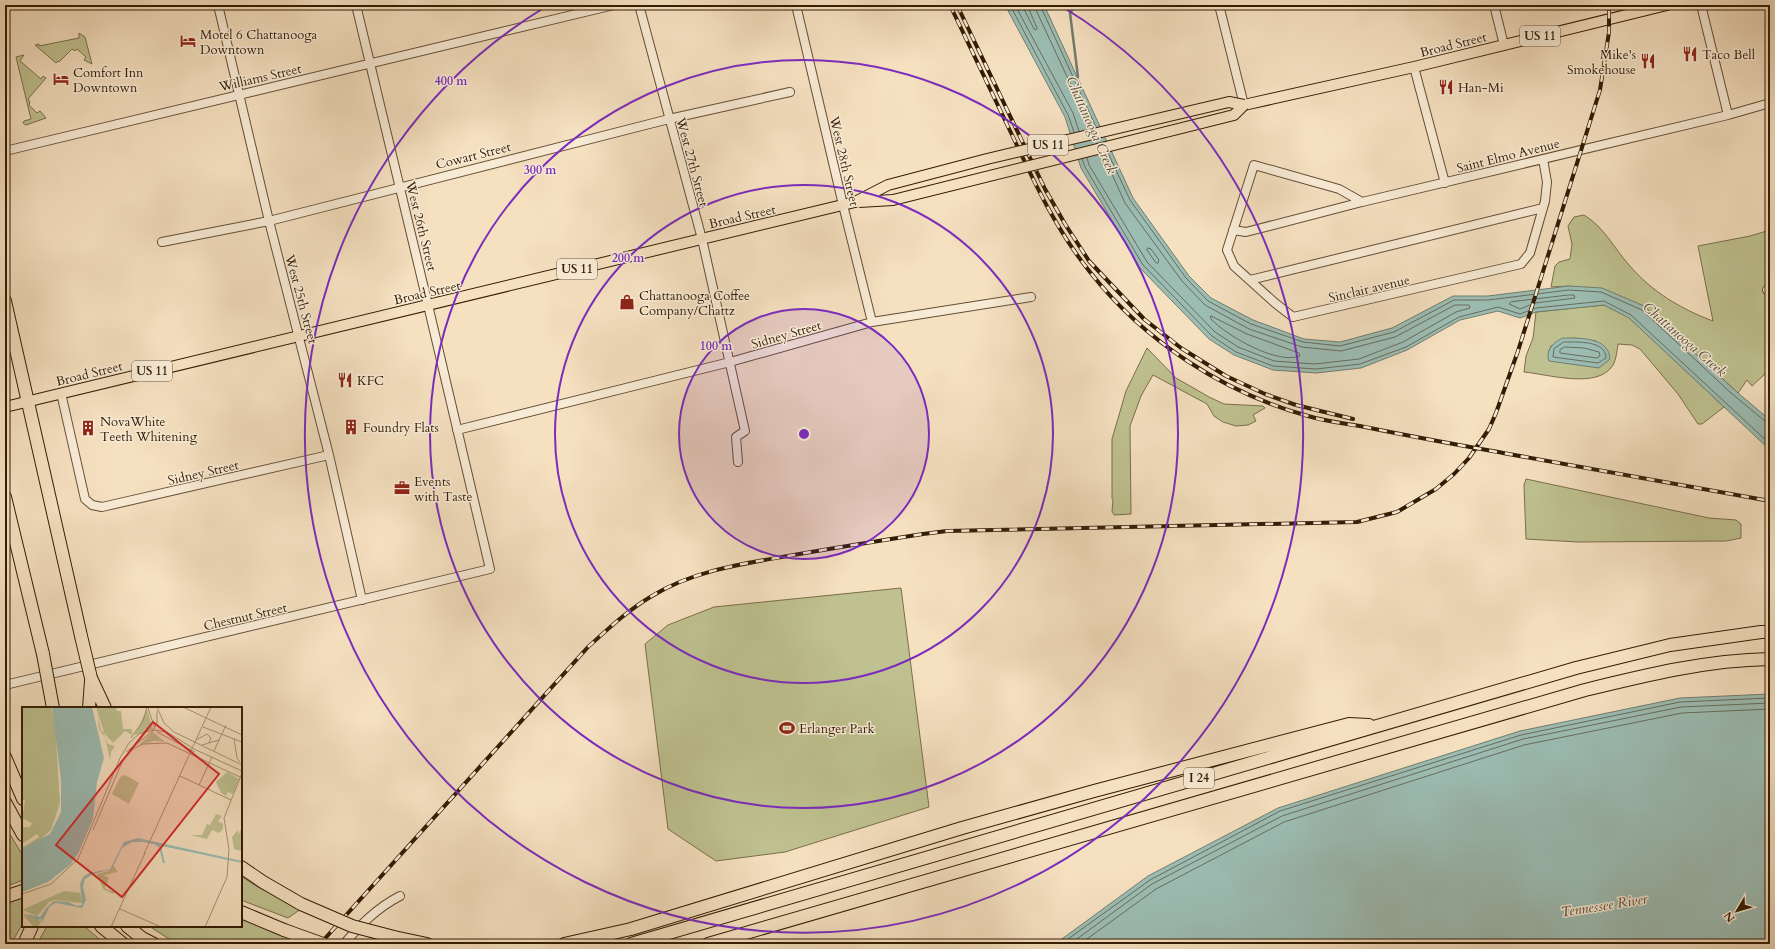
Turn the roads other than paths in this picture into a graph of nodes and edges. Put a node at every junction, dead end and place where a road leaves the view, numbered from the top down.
1 (218, 5) edge
2 (356, 5) edge
3 (614, 5) edge
4 (639, 5) edge
5 (796, 5) edge
6 (1219, 5) edge
7 (1494, 5) edge
8 (1667, 5) edge
9 (1701, 5) edge
10 (1504, 45) junction
11 (370, 64) junction
12 (1414, 67) junction
13 (790, 92) dead end
14 (238, 95) junction
15 (1770, 103) edge
16 (1244, 105) junction
17 (1728, 115) junction
18 (669, 119) junction
19 (5, 151) edge
20 (1543, 159) junction
21 (1445, 182) junction
22 (400, 186) junction
23 (855, 202) junction
24 (1362, 202) junction
25 (842, 205) junction
26 (1543, 208) junction
27 (269, 221) junction
28 (1233, 230) junction
29 (702, 239) junction
30 (162, 242) dead end
31 (1250, 280) junction
32 (1031, 297) dead end
33 (5, 301) edge
34 (428, 305) junction
35 (872, 322) junction
36 (299, 336) junction
37 (730, 362) junction
38 (61, 393) junction
39 (27, 401) junction
40 (5, 407) edge
41 (457, 430) junction
42 (329, 456) junction
43 (738, 462) dead end
44 (5, 497) edge
45 (490, 569) joint
46 (362, 600) junction
47 (1770, 632) edge
48 (1770, 659) edge
49 (91, 678) junction
50 (5, 685) edge
51 (53, 707) edge
52 (89, 707) edge
53 (105, 707) edge
54 (1378, 726) junction
55 (5, 757) edge
56 (22, 797) edge
57 (5, 802) edge
58 (22, 833) edge
59 (242, 868) edge
60 (22, 891) edge
61 (400, 896) dead end
62 (5, 897) edge
63 (242, 912) edge
64 (32, 927) edge
65 (101, 927) edge
66 (128, 927) edge
67 (24, 944) edge
68 (123, 944) edge
69 (154, 944) edge
70 (323, 944) edge
71 (344, 944) edge
72 (427, 944) edge
73 (564, 944) edge
74 (632, 944) edge
75 (708, 944) edge

1 - 14 street, West 25th Street
2 - 11 street, West 26th Street
3 - 11 street, Williams Street
4 - 18 street, West 27th Street
5 - 25 street, West 28th Street
6 - 16 street
7 - 10 street
8 - 10 main road, Broad Street / US 11
9 - 17 street
10 - 12 main road, Broad Street / US 11
11 - 14 street, Williams Street
11 - 22 street, West 26th Street
12 - 16 main road, Broad Street / US 11
12 - 21 street
13 - 18 street, Cowart Street
14 - 19 street, Williams Street
14 - 27 street, West 25th Street
15 - 17 street, Saint Elmo Avenue
16 - 23 main road, Broad Street / US 11, bridge
16 - 23 main road, Broad Street / US 11, bridge
17 - 20 street, Saint Elmo Avenue
18 - 22 street, Cowart Street
18 - 29 street, West 27th Street
20 - 21 street, Saint Elmo Avenue
20 - 26 street, Sinclair avenue
21 - 24 street, Saint Elmo Avenue
22 - 27 street, Cowart Street
22 - 34 street, West 26th Street
23 - 25 main road, Broad Street / US 11
24 - 28 street, Saint Elmo Avenue
24 - 28 street, Sinclair avenue
25 - 29 main road, Broad Street / US 11
25 - 35 street, West 28th Street
26 - 31 street
26 - 31 street, Sinclair avenue
27 - 30 street, Cowart Street
27 - 36 street, West 25th Street
28 - 31 street, Sinclair avenue
29 - 34 main road, Broad Street / US 11
29 - 37 street, West 27th Street
32 - 35 street, Sidney Street
33 - 39 highway
34 - 36 main road, Broad Street / US 11
34 - 41 street, West 26th Street
35 - 37 street, Sidney Street
36 - 38 main road, Broad Street / US 11
36 - 42 street, West 25th Street
37 - 41 street, Sidney Street
37 - 43 street, West 27th Street
38 - 39 main road, Broad Street / US 11
38 - 42 street, Sidney Street
39 - 40 main road, Broad Street / US 11
39 - 49 highway, bridge
41 - 45 street, West 26th Street
42 - 46 street, West 25th Street
44 - 51 highway, bridge
45 - 46 street, Chestnut Street
46 - 50 street, Chestnut Street
47 - 54 highway, I 24
48 - 75 highway, I 24
49 - 52 highway
49 - 53 highway
54 - 73 highway
54 - 74 highway, I 24
55 - 56 highway
57 - 58 highway
59 - 72 highway, bridge
60 - 62 highway
61 - 71 street
63 - 70 highway, bridge
64 - 67 highway
65 - 68 highway
66 - 69 highway

